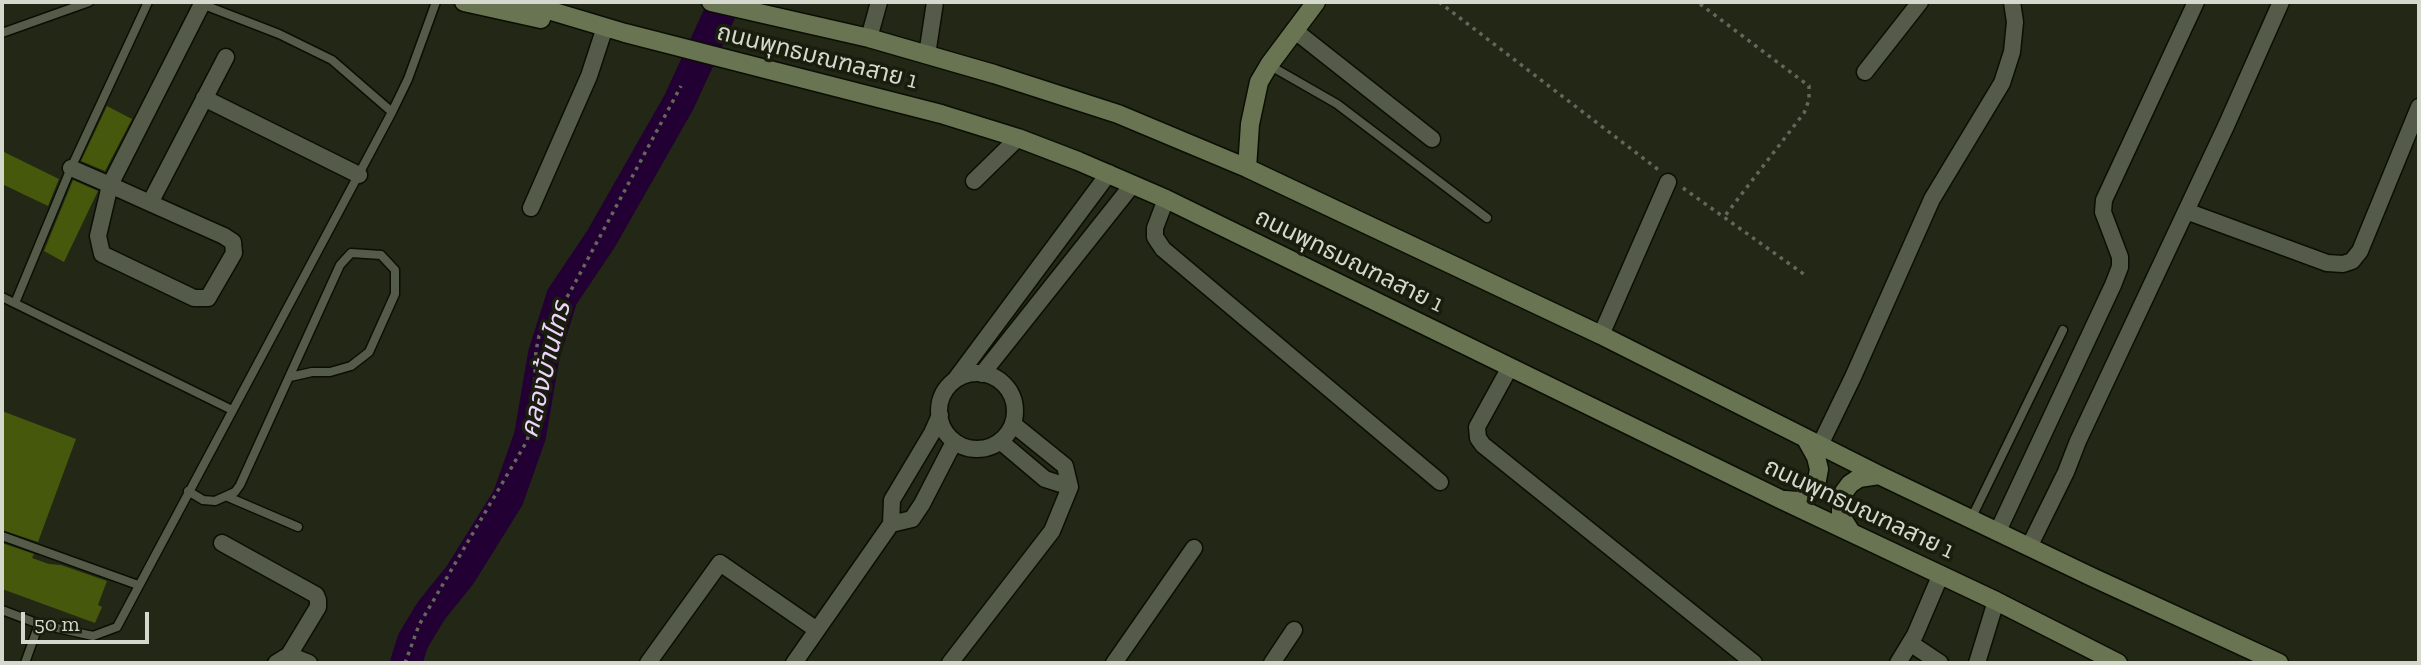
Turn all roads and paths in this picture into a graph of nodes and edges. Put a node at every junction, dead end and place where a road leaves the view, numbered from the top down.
1 (89, 2) edge
2 (148, 2) edge
3 (436, 2) edge
4 (464, 2) edge
5 (522, 2) edge
6 (711, 2) edge
7 (878, 2) edge
8 (935, 2) edge
9 (1315, 2) edge
10 (1439, 2) edge
11 (1920, 2) edge
12 (2012, 2) edge
13 (2196, 2) edge
14 (2281, 2) edge
15 (198, 3) edge
16 (1700, 4) dead end
17 (586, 22) junction
18 (606, 27) junction
19 (1294, 30) junction
20 (2, 33) edge
21 (869, 38) junction
22 (927, 55) junction
23 (226, 57) dead end
24 (1269, 65) junction
25 (1865, 72) dead end
26 (681, 86) dead end
27 (204, 98) junction
28 (2419, 107) edge
29 (392, 112) junction
30 (1018, 138) junction
31 (1432, 139) dead end
32 (1247, 167) junction
33 (71, 168) junction
34 (1109, 173) junction
35 (359, 175) junction
36 (1668, 179) junction
37 (974, 181) dead end
38 (1133, 184) junction
39 (110, 185) junction
40 (1167, 199) junction
41 (150, 203) junction
42 (531, 208) dead end
43 (2186, 211) junction
44 (1724, 217) junction
45 (1487, 218) dead end
46 (1805, 275) dead end
47 (2, 297) edge
48 (15, 303) junction
49 (2063, 330) dead end
50 (1601, 335) junction
51 (1510, 367) junction
52 (982, 373) junction
53 (290, 377) junction
54 (956, 380) junction
55 (232, 411) junction
56 (940, 415) junction
57 (1013, 424) junction
58 (954, 442) junction
59 (1000, 442) junction
60 (1813, 442) junction
61 (1879, 475) junction
62 (1440, 482) dead end
63 (1070, 487) junction
64 (188, 491) junction
65 (228, 497) junction
66 (1782, 500) junction
67 (1971, 519) junction
68 (891, 524) junction
69 (298, 527) dead end
70 (1851, 531) junction
71 (1998, 531) junction
72 (2, 536) edge
73 (222, 543) dead end
74 (2029, 547) junction
75 (1194, 548) dead end
76 (1941, 574) junction
77 (138, 585) junction
78 (1996, 601) junction
79 (2, 610) edge
80 (39, 624) junction
81 (817, 630) junction
82 (1294, 630) dead end
83 (1910, 643) junction
84 (282, 659) edge
85 (24, 663) edge
86 (309, 663) edge
87 (405, 663) edge
88 (648, 663) edge
89 (794, 663) edge
90 (950, 663) edge
91 (1114, 663) edge
92 (1272, 663) edge
93 (1754, 663) edge
94 (1898, 663) edge
95 (1940, 663) edge
96 (1977, 663) edge
97 (2118, 663) edge
98 (2278, 663) edge

1 - 20 lane
2 - 33 lane
3 - 29 lane
4 - 17 main road
5 - 17 main road, ถนนพุทธมณฑลสาย 1
6 - 21 main road, ถนนพุทธมณฑลสาย 1
7 - 21 street
8 - 22 street
9 - 19 main road
10 - 36 path
11 - 25 street
12 - 60 street
13 - 71 street
14 - 43 street
15 - 29 lane
15 - 39 street
16 - 44 path
17 - 18 main road, ถนนพุทธมณฑลสาย 1
18 - 30 main road, ถนนพุทธมณฑลสาย 1
18 - 42 street
19 - 24 main road
19 - 31 street
21 - 22 main road, ถนนพุทธมณฑลสาย 1
22 - 32 main road, ถนนพุทธมณฑลสาย 1
23 - 27 street
24 - 32 main road
24 - 45 lane
26 - 87 path
27 - 35 street
27 - 41 street
28 - 43 street
29 - 35 lane
30 - 34 main road, ถนนพุทธมณฑลสาย 1
30 - 37 street
32 - 50 main road, ถนนพุทธมณฑลสาย 1
33 - 39 street
33 - 48 lane
34 - 38 main road, ถนนพุทธมณฑลสาย 1
34 - 54 street
35 - 55 lane
36 - 44 path
36 - 50 street
38 - 40 main road, ถนนพุทธมณฑลสาย 1
38 - 52 street
39 - 41 street
39 - 41 street
40 - 51 main road, ถนนพุทธมณฑลสาย 1
40 - 62 street
43 - 74 street
44 - 46 path
47 - 48 lane
48 - 55 lane
49 - 67 lane
50 - 60 main road, ถนนพุทธมณฑลสาย 1
51 - 66 main road, ถนนพุทธมณฑลสาย 1
51 - 93 street
52 - 54 street
52 - 57 street
53 - 53 lane
53 - 65 lane
54 - 56 street
55 - 64 lane
56 - 58 street
56 - 68 street
57 - 59 street
57 - 63 street
58 - 59 street
58 - 68 street
59 - 63 street
60 - 61 main road, ถนนพุทธมณฑลสาย 1
60 - 66 main road
61 - 67 main road, ถนนพุทธมณฑลสาย 1
61 - 70 main road
63 - 90 street
64 - 65 lane
64 - 77 lane
65 - 69 lane
66 - 70 main road, ถนนพุทธมณฑลสาย 1
67 - 71 main road, ถนนพุทธมณฑลสาย 1
68 - 81 street
70 - 76 main road, ถนนพุทธมณฑลสาย 1
71 - 74 main road, ถนนพุทธมณฑลสาย 1
72 - 77 lane
73 - 84 street
74 - 98 main road, ถนนพุทธมณฑลสาย 1
75 - 91 street
76 - 78 main road, ถนนพุทธมณฑลสาย 1
76 - 83 street
77 - 80 lane
78 - 96 street
78 - 97 main road, ถนนพุทธมณฑลสาย 1
79 - 80 lane
80 - 85 lane
81 - 88 street
81 - 89 street
82 - 92 street
83 - 94 street
83 - 95 street
84 - 86 street

